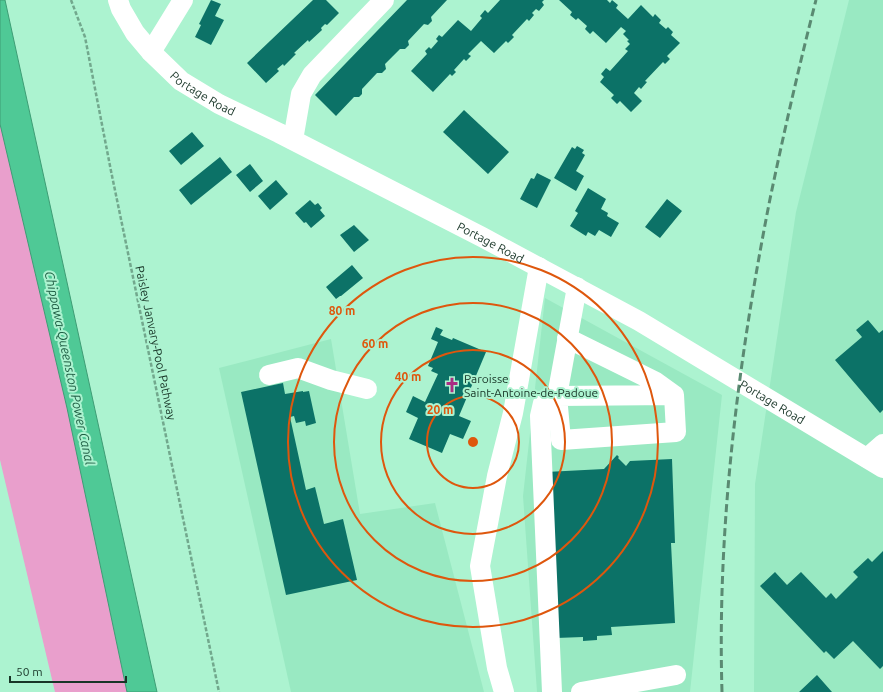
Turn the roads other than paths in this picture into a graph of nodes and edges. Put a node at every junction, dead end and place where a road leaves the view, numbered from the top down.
1 (118, 0) edge
2 (184, 0) edge
3 (384, 0) edge
4 (151, 52) junction
5 (293, 140) junction
6 (539, 267) junction
7 (577, 287) junction
8 (567, 338) junction
9 (269, 375) dead end
10 (367, 389) dead end
11 (674, 395) junction
12 (557, 396) junction
13 (883, 444) edge
14 (875, 463) edge
15 (676, 675) dead end
16 (504, 692) edge
17 (552, 692) edge
18 (582, 692) edge

1 - 4 street, Portage Road
2 - 4 street
3 - 5 street
4 - 5 street, Portage Road
5 - 6 street, Portage Road
6 - 7 street, Portage Road
6 - 16 street
7 - 8 street
7 - 14 street, Portage Road
8 - 11 street
8 - 12 street
9 - 10 street
11 - 12 street
11 - 12 street
12 - 17 street
13 - 14 street
15 - 18 street

